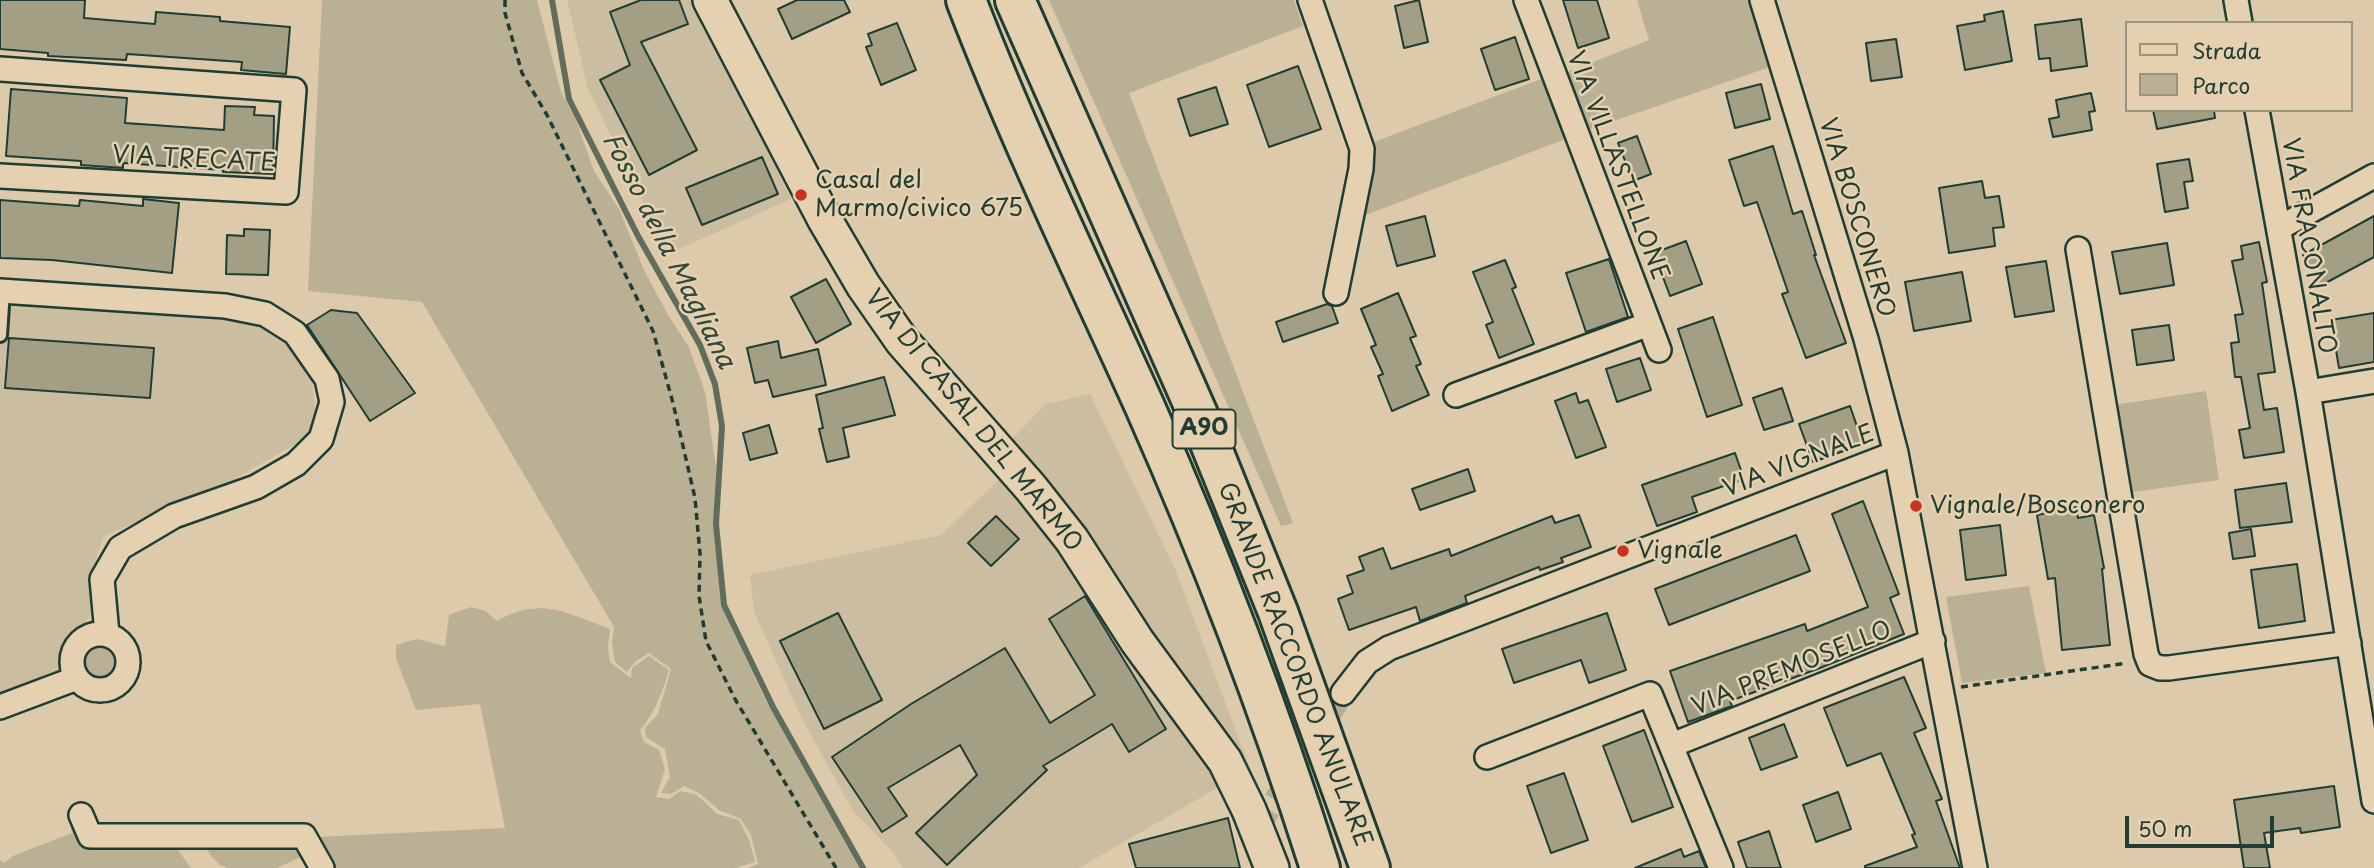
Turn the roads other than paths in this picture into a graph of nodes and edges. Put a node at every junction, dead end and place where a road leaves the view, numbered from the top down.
1 (710, 0) edge
2 (952, 0) edge
3 (966, 0) edge
4 (1015, 0) edge
5 (1310, 0) edge
6 (1526, 0) edge
7 (1762, 0) edge
8 (2236, 0) edge
9 (2240, 21) edge
10 (988, 57) junction
11 (0, 69) edge
12 (2257, 112) edge
13 (0, 176) edge
14 (2374, 176) edge
15 (2279, 228) junction
16 (2078, 249) dead end
17 (1, 291) edge
18 (1336, 293) dead end
19 (1649, 324) junction
20 (0, 335) edge
21 (1659, 350) dead end
22 (2374, 381) edge
23 (2308, 392) junction
24 (1456, 396) dead end
25 (1896, 453) junction
26 (107, 634) junction
27 (1933, 641) junction
28 (2348, 643) junction
29 (77, 678) junction
30 (1343, 693) tunnel mouth
31 (0, 707) edge
32 (1672, 745) junction
33 (1487, 757) dead end
34 (2374, 801) edge
35 (81, 815) dead end
36 (322, 868) edge
37 (1272, 868) edge
38 (1320, 868) edge
39 (1370, 868) edge
40 (1721, 868) edge
41 (1975, 868) edge

1 - 37 main road, VIA DI CASAL DEL MARMO
2 - 10 highway
3 - 10 highway, GRANDE RACCORDO ANULARE / A90
4 - 39 highway, GRANDE RACCORDO ANULARE / A90
5 - 18 street
6 - 19 street, VIA VILLASTELLONE
7 - 25 street, VIA BOSCONERO
8 - 9 street
10 - 38 highway, GRANDE RACCORDO ANULARE / A90
11 - 13 street, VIA TRECATE
12 - 15 street, VIA FRACONALTO
14 - 15 street
15 - 23 street, VIA FRACONALTO
16 - 28 street
17 - 20 lane
17 - 26 street
19 - 21 street, VIA VILLASTELLONE
19 - 24 street
22 - 23 street, VIA FRACONALTO
23 - 28 street, VIA FRACONALTO
25 - 27 street, VIA VIGNALE
25 - 30 street, VIA VIGNALE
26 - 29 street
26 - 29 street
27 - 32 street, VIA PREMOSELLO
27 - 41 street, VIA VIGNALE
28 - 34 street, VIA FRACONALTO
29 - 31 street
32 - 33 street, VIA PREMOSELLO
32 - 40 street, VIA PREMOSELLO
35 - 36 street

